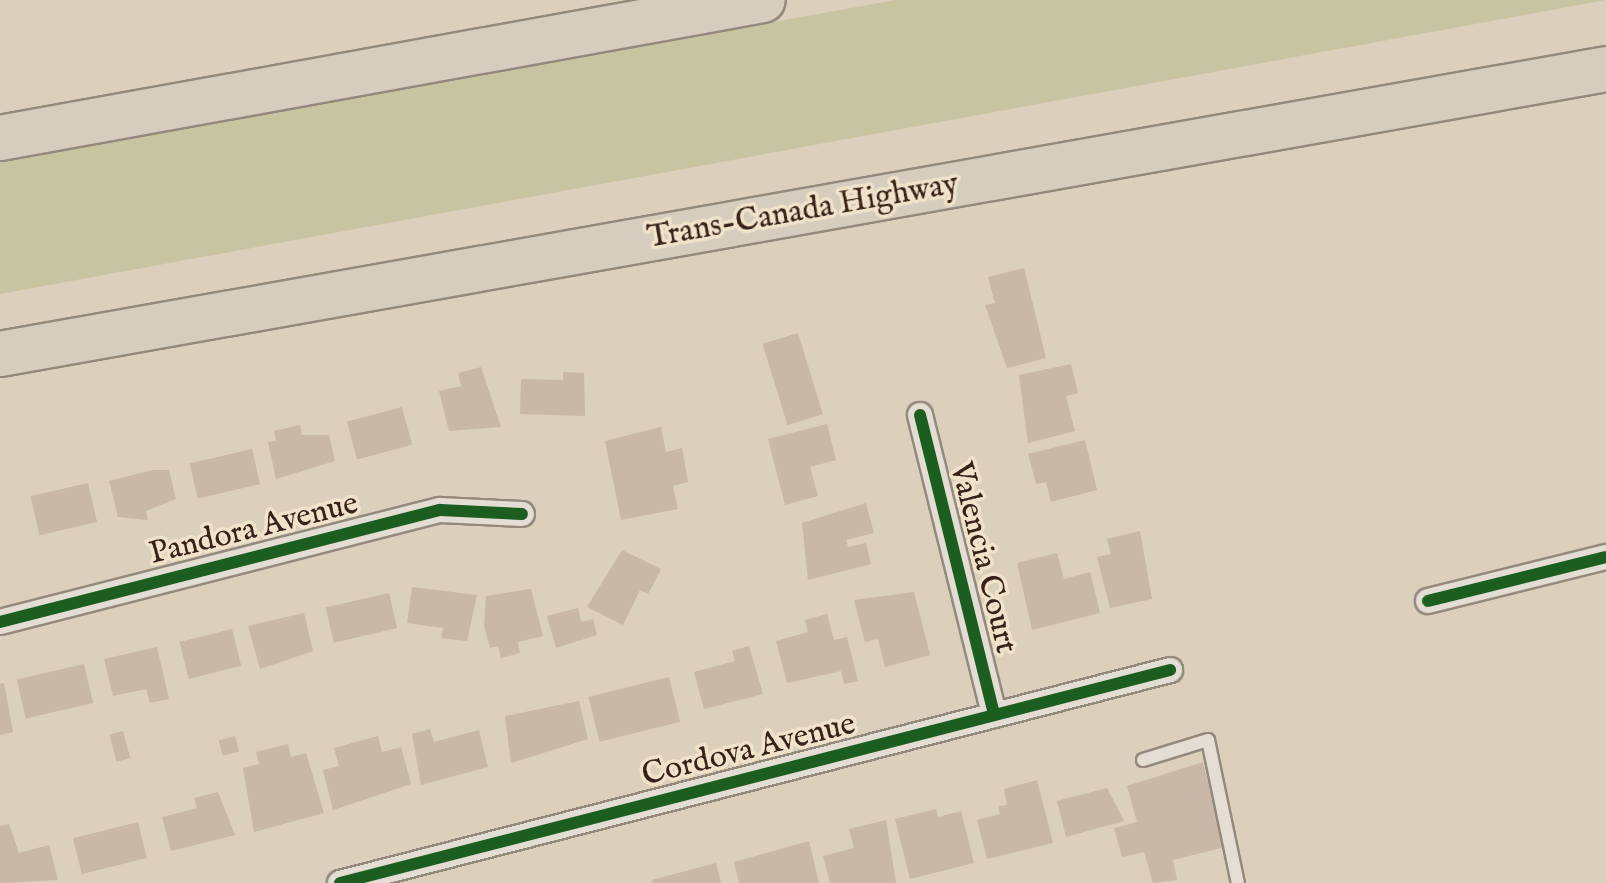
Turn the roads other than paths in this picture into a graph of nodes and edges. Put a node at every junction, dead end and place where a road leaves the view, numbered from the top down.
1 (763, 0) edge
2 (1606, 69) edge
3 (0, 138) edge
4 (0, 354) edge
5 (920, 415) dead end
6 (522, 514) dead end
7 (1606, 557) edge
8 (1428, 601) dead end
9 (0, 622) edge
10 (1170, 670) dead end
11 (994, 715) junction
12 (1143, 760) dead end
13 (340, 883) edge
14 (1238, 883) edge

1 - 3 highway
2 - 4 highway, Trans-Canada Highway
5 - 11 street, Valencia Court
6 - 9 street, Pandora Avenue
7 - 8 street
10 - 11 street, Cordova Avenue
11 - 13 street, Cordova Avenue
12 - 14 lane

